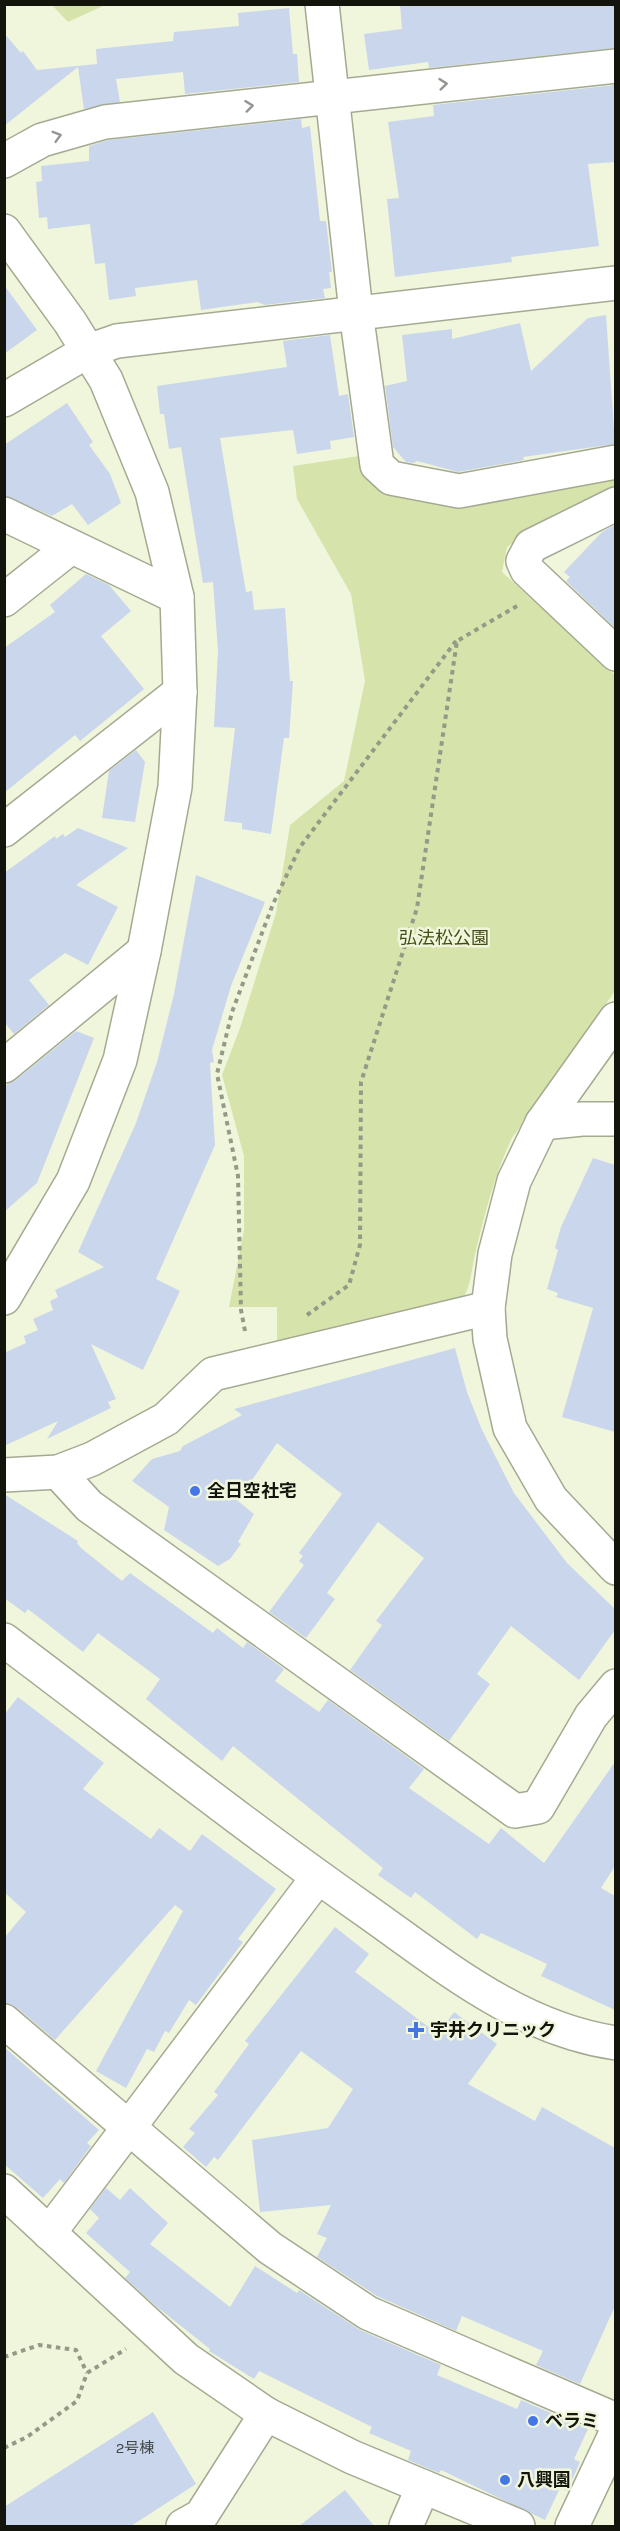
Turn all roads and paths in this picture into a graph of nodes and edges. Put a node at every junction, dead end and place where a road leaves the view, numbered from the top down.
1 (322, 4) edge
2 (615, 66) edge
3 (333, 96) junction
4 (4, 161) edge
5 (4, 231) edge
6 (615, 283) edge
7 (356, 312) junction
8 (88, 351) junction
9 (4, 400) edge
10 (615, 462) edge
11 (615, 504) edge
12 (4, 514) edge
13 (71, 547) junction
14 (177, 597) junction
15 (4, 600) edge
16 (520, 603) dead end
17 (457, 641) junction
18 (615, 654) edge
19 (180, 692) junction
20 (4, 830) edge
21 (144, 951) junction
22 (615, 1019) edge
23 (4, 1066) edge
24 (615, 1119) edge
25 (542, 1124) junction
26 (6, 1290) edge
27 (488, 1308) junction
28 (301, 1318) dead end
29 (251, 1365) junction
30 (58, 1472) junction
31 (4, 1475) edge
32 (615, 1568) edge
33 (4, 1640) edge
34 (615, 1686) edge
35 (318, 1877) junction
36 (4, 2021) edge
37 (615, 2043) edge
38 (128, 2128) junction
39 (4, 2191) edge
40 (49, 2233) junction
41 (132, 2346) dead end
42 (4, 2357) edge
43 (87, 2373) junction
44 (266, 2414) junction
45 (615, 2420) edge
46 (615, 2433) edge
47 (4, 2448) edge
48 (423, 2487) junction
49 (183, 2526) edge
50 (406, 2526) edge
51 (518, 2526) edge
52 (572, 2526) edge

1 - 3 street
3 -> 2 street
4 -> 3 street
3 - 7 street
5 - 8 street
6 - 7 street
7 - 8 street
7 - 10 street
8 - 9 street
8 - 14 street
11 - 18 street
12 - 13 street
13 - 14 street
13 - 15 street
14 - 19 street
16 - 17 path
17 - 28 path
17 - 29 path
19 - 20 street
19 - 21 street
21 - 23 street
21 - 26 street
22 - 25 street
24 - 25 street
25 - 27 street
27 - 29 street
27 - 32 street
29 - 30 street
30 - 31 street
30 - 34 street
33 - 35 street
35 - 37 street
35 - 38 street
36 - 38 street
38 - 40 street
38 - 45 street
39 - 40 street
40 - 44 street
41 - 43 path
42 - 43 path
43 - 47 path
44 - 48 street
44 - 49 street
46 - 52 street
48 - 50 street
48 - 51 street

